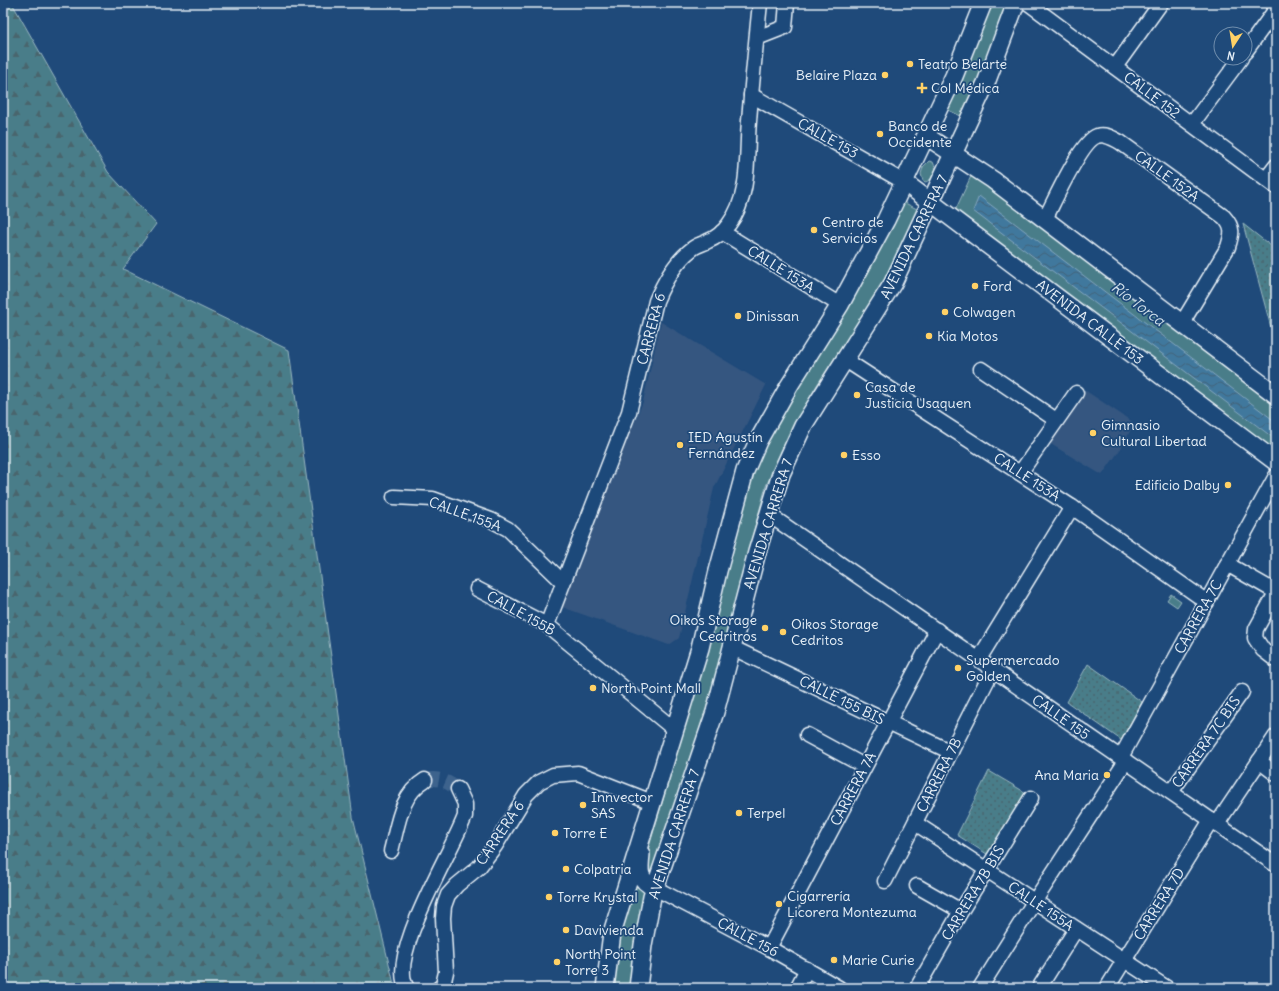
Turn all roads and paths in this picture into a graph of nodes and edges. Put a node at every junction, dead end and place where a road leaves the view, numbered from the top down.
1 (760, 3) edge
2 (788, 3) edge
3 (983, 3) edge
4 (1016, 3) edge
5 (1028, 3) edge
6 (1161, 3) edge
7 (1276, 9) edge
8 (757, 38) junction
9 (1253, 41) edge
10 (1234, 66) edge
11 (1115, 67) junction
12 (751, 95) junction
13 (1192, 124) junction
14 (926, 136) junction
15 (954, 154) junction
16 (1276, 166) edge
17 (904, 182) junction
18 (1271, 183) edge
19 (932, 202) junction
20 (1045, 219) junction
21 (722, 232) junction
22 (840, 305) junction
23 (1182, 323) junction
24 (844, 359) junction
25 (981, 369) dead end
26 (1076, 393) dead end
27 (1276, 394) edge
28 (1056, 420) junction
29 (1276, 462) edge
30 (1020, 473) junction
31 (1276, 476) edge
32 (394, 497) dead end
33 (1072, 506) junction
34 (768, 514) junction
35 (1227, 564) junction
36 (563, 582) junction
37 (477, 589) dead end
38 (1276, 593) edge
39 (1206, 602) junction
40 (547, 625) junction
41 (937, 630) junction
42 (733, 648) junction
43 (979, 659) junction
44 (1276, 660) edge
45 (993, 669) junction
46 (1242, 692) dead end
47 (888, 722) junction
48 (675, 730) junction
49 (807, 735) dead end
50 (1276, 736) edge
51 (951, 752) junction
52 (1123, 759) junction
53 (1259, 761) junction
54 (864, 766) junction
55 (1276, 774) edge
56 (425, 780) tunnel mouth
57 (458, 789) tunnel mouth
58 (1171, 792) junction
59 (1031, 798) dead end
60 (652, 802) junction
61 (646, 822) junction
62 (1214, 822) junction
63 (915, 823) junction
64 (391, 852) dead end
65 (1276, 865) edge
66 (987, 869) junction
67 (885, 881) dead end
68 (917, 886) dead end
69 (655, 888) junction
70 (1034, 902) junction
71 (961, 911) junction
72 (1076, 929) junction
73 (769, 948) junction
74 (1124, 961) junction
75 (806, 969) junction
76 (407, 988) edge
77 (439, 988) edge
78 (605, 988) edge
79 (638, 988) edge
80 (797, 988) edge
81 (840, 988) edge
82 (917, 988) edge
83 (980, 988) edge
84 (1039, 988) edge
85 (1107, 988) edge
86 (1167, 988) edge

1 - 8 street, CARRERA 6
2 - 8 street
3 - 14 main road, AVENIDA CARRERA 7
4 - 15 main road, AVENIDA CARRERA 7
5 - 11 street, CALLE 152
6 - 11 street
7 - 9 street
8 - 12 street, CARRERA 6
10 - 13 street
11 - 13 street, CALLE 152
12 - 17 street, CALLE 153
12 - 21 street, CARRERA 6
13 - 18 street, CALLE 152
14 - 15 main road
14 - 17 main road, AVENIDA CARRERA 7
15 - 19 main road, AVENIDA CARRERA 7
15 - 20 main road
16 - 18 street
17 - 19 main road, AVENIDA CALLE 153
17 - 22 main road, AVENIDA CARRERA 7
19 - 24 main road, AVENIDA CARRERA 7
19 - 29 main road, AVENIDA CALLE 153
20 - 23 main road
20 - 23 street, CALLE 152A
21 - 22 street, CALLE 153A
21 - 36 street, CARRERA 6
22 - 48 main road, AVENIDA CARRERA 7
23 - 27 main road
24 - 30 street, CALLE 153A
24 - 34 main road, AVENIDA CARRERA 7
25 - 28 street
26 - 28 street
28 - 30 street
30 - 33 street, CALLE 153A
31 - 35 street, CARRERA 7C
32 - 36 street, CALLE 155A
33 - 39 street, CALLE 153A
33 - 43 street
34 - 41 street, CALLE 155
34 - 42 main road, AVENIDA CARRERA 7
35 - 38 street
35 - 39 street, CARRERA 7C
36 - 40 street, CARRERA 6
37 - 40 street, CALLE 155B
38 - 44 street
39 - 52 street, CARRERA 7C
40 - 48 street, CALLE 155B
41 - 43 street, CALLE 155
41 - 47 street, CARRERA 7A
42 - 47 street, CALLE 155 BIS
42 - 69 main road, AVENIDA CARRERA 7
43 - 45 street, CALLE 155
45 - 51 street, CARRERA 7B
45 - 52 street, CALLE 155
46 - 58 street, CARRERA 7C BIS
47 - 51 street, CALLE 155 BIS
47 - 54 street, CARRERA 7A
48 - 60 main road, AVENIDA CARRERA 7
49 - 54 street
50 - 53 street, CARRERA 7D
51 - 63 street, CARRERA 7B
52 - 58 street, CALLE 155
52 - 70 street, CARRERA 7C
53 - 55 street
53 - 62 street, CARRERA 7D
54 - 73 street, CARRERA 7A
56 - 64 street
57 - 76 street
58 - 62 street, CALLE 155
59 - 66 street, CARRERA 7B BIS
60 - 61 main road, AVENIDA CARRERA 7
60 - 77 street, CARRERA 6
61 - 69 main road
61 - 78 main road, AVENIDA CARRERA 7
62 - 65 street, CALLE 155
62 - 74 street, CARRERA 7D
63 - 66 street, CALLE 155A
63 - 67 street, CARRERA 7B
66 - 70 street, CALLE 155A
66 - 71 street, CARRERA 7B BIS
68 - 71 street
69 - 73 street, CALLE 156
69 - 79 main road, AVENIDA CARRERA 7
70 - 72 street, CALLE 155A
70 - 83 street, CARRERA 7C
71 - 82 street, CARRERA 7B BIS
72 - 74 street, CALLE 155A
72 - 84 street
73 - 75 street, CALLE 156
74 - 85 street, CARRERA 7D
74 - 86 street, CALLE 155A
75 - 80 street
75 - 81 street, CALLE 156

